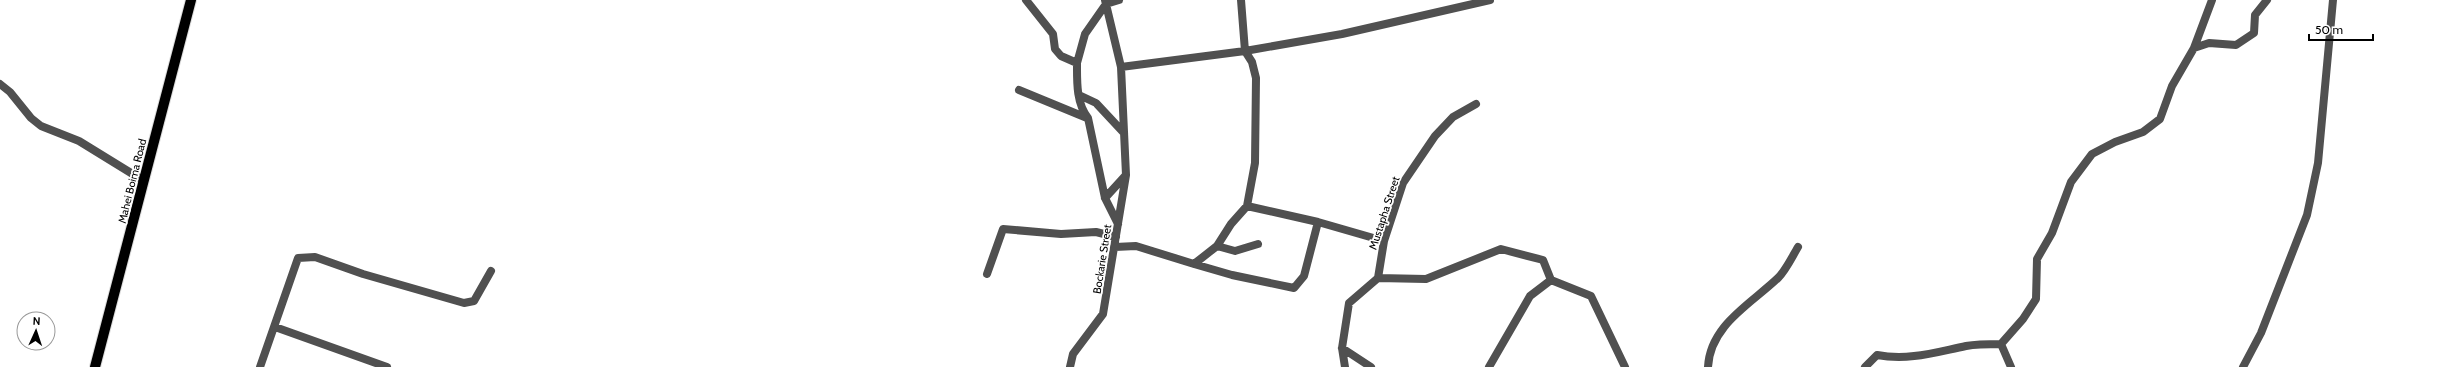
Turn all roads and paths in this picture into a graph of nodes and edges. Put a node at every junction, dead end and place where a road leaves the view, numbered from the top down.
1 (191, 0) edge
2 (1026, 0) edge
3 (1119, 0) edge
4 (1241, 0) edge
5 (1490, 0) edge
6 (2212, 0) edge
7 (2267, 0) edge
8 (2333, 0) edge
9 (1105, 2) edge
10 (2194, 48) junction
11 (1245, 51) junction
12 (1077, 63) junction
13 (1121, 67) junction
14 (0, 84) edge
15 (1019, 90) dead end
16 (1079, 95) junction
17 (1476, 104) dead end
18 (1088, 118) junction
19 (1124, 133) junction
20 (1126, 175) junction
21 (144, 181) junction
22 (1105, 198) junction
23 (1247, 206) junction
24 (1318, 222) junction
25 (1118, 224) junction
26 (1116, 237) junction
27 (1384, 242) junction
28 (1258, 244) dead end
29 (1115, 246) junction
30 (1217, 246) junction
31 (1798, 247) dead end
32 (1194, 264) junction
33 (492, 272) dead end
34 (987, 274) dead end
35 (1378, 278) junction
36 (1551, 280) junction
37 (275, 327) junction
38 (2001, 344) junction
39 (1342, 348) junction
40 (95, 367) edge
41 (260, 367) edge
42 (387, 367) edge
43 (1070, 367) edge
44 (1345, 367) edge
45 (1370, 367) edge
46 (1489, 367) edge
47 (1625, 367) edge
48 (1708, 367) edge
49 (1864, 367) edge
50 (2011, 367) edge
51 (2243, 367) edge

1 - 21 main road, Mahei Boima Road
2 - 12 street
3 - 9 street
4 - 11 street
5 - 11 street
6 - 10 street
7 - 10 street
8 - 51 street
9 - 12 street
9 - 13 street, Bockarie Street
10 - 38 street
11 - 13 street
11 - 23 street
12 - 16 street
13 - 19 street, Bockarie Street
14 - 21 street
15 - 18 street
16 - 18 street
16 - 19 street
17 - 27 street, Mustapha Street
18 - 22 street
19 - 20 street, Bockarie Street
20 - 22 street
20 - 25 street, Bockarie Street
21 - 40 main road, Mahei Boima Road
22 - 25 street
23 - 24 street
23 - 30 street
24 - 27 street
24 - 32 street
25 - 26 street, Bockarie Street
26 - 29 street, Bockarie Street
26 - 34 street
27 - 35 street, Mustapha Street
28 - 30 street
29 - 32 street
29 - 43 street, Bockarie Street
30 - 32 street
31 - 48 street
33 - 37 street
35 - 36 street
35 - 39 street
36 - 46 street
36 - 47 street
37 - 41 street
37 - 42 street
38 - 49 street
38 - 50 street
39 - 44 street
39 - 45 street

